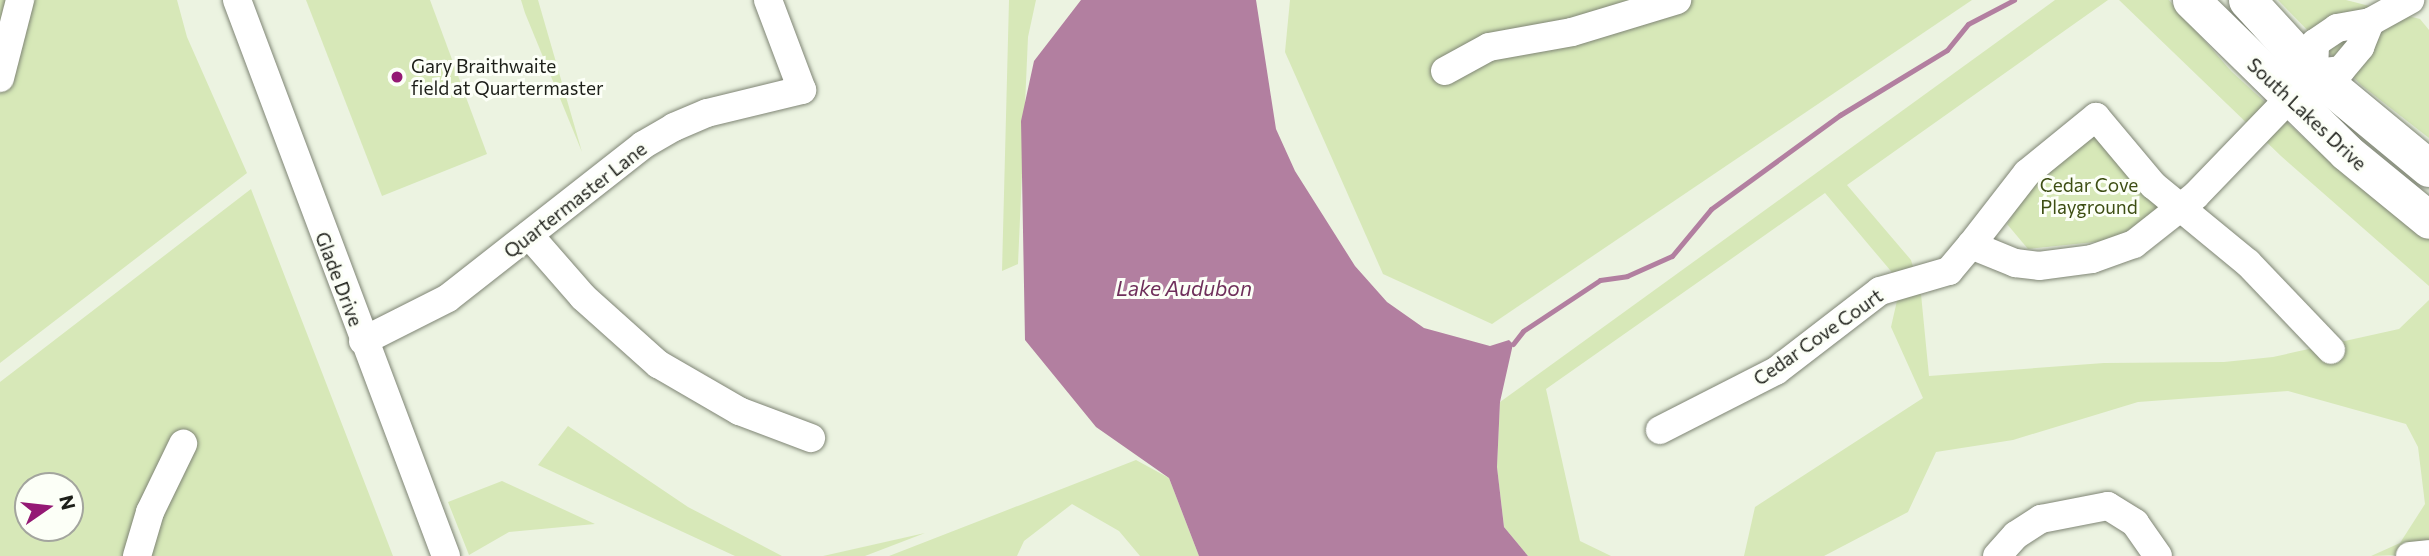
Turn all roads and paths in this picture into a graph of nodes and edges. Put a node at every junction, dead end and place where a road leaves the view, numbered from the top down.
1 (20, 0) edge
2 (237, 0) edge
3 (768, 0) edge
4 (1677, 0) edge
5 (2191, 0) edge
6 (2247, 0) edge
7 (2410, 0) edge
8 (2421, 0) edge
9 (2429, 8) edge
10 (1445, 71) dead end
11 (2314, 73) junction
12 (0, 78) edge
13 (2288, 98) junction
14 (2429, 168) edge
15 (2181, 209) junction
16 (2429, 220) edge
17 (529, 234) junction
18 (1971, 245) junction
19 (363, 341) junction
20 (2331, 350) dead end
21 (1660, 430) dead end
22 (811, 438) dead end
23 (183, 444) dead end
24 (2429, 554) edge
25 (137, 556) edge
26 (446, 556) edge
27 (1997, 556) edge
28 (2158, 556) edge
29 (2410, 556) edge

1 - 12 street
2 - 19 street, Glade Drive
3 - 17 street, Quartermaster Lane
4 - 10 street
5 - 13 main road, South Lakes Drive
6 - 11 main road, South Lakes Drive
7 - 11 street
8 - 9 street
11 - 13 street
11 - 14 main road, South Lakes Drive
13 - 15 street
13 - 16 main road, South Lakes Drive
15 - 18 street
15 - 18 street, Cedar Cove Court
15 - 20 street
17 - 19 street, Quartermaster Lane
17 - 22 street
18 - 21 street, Cedar Cove Court
19 - 26 street, Glade Drive
23 - 25 street
24 - 29 street
27 - 28 street

